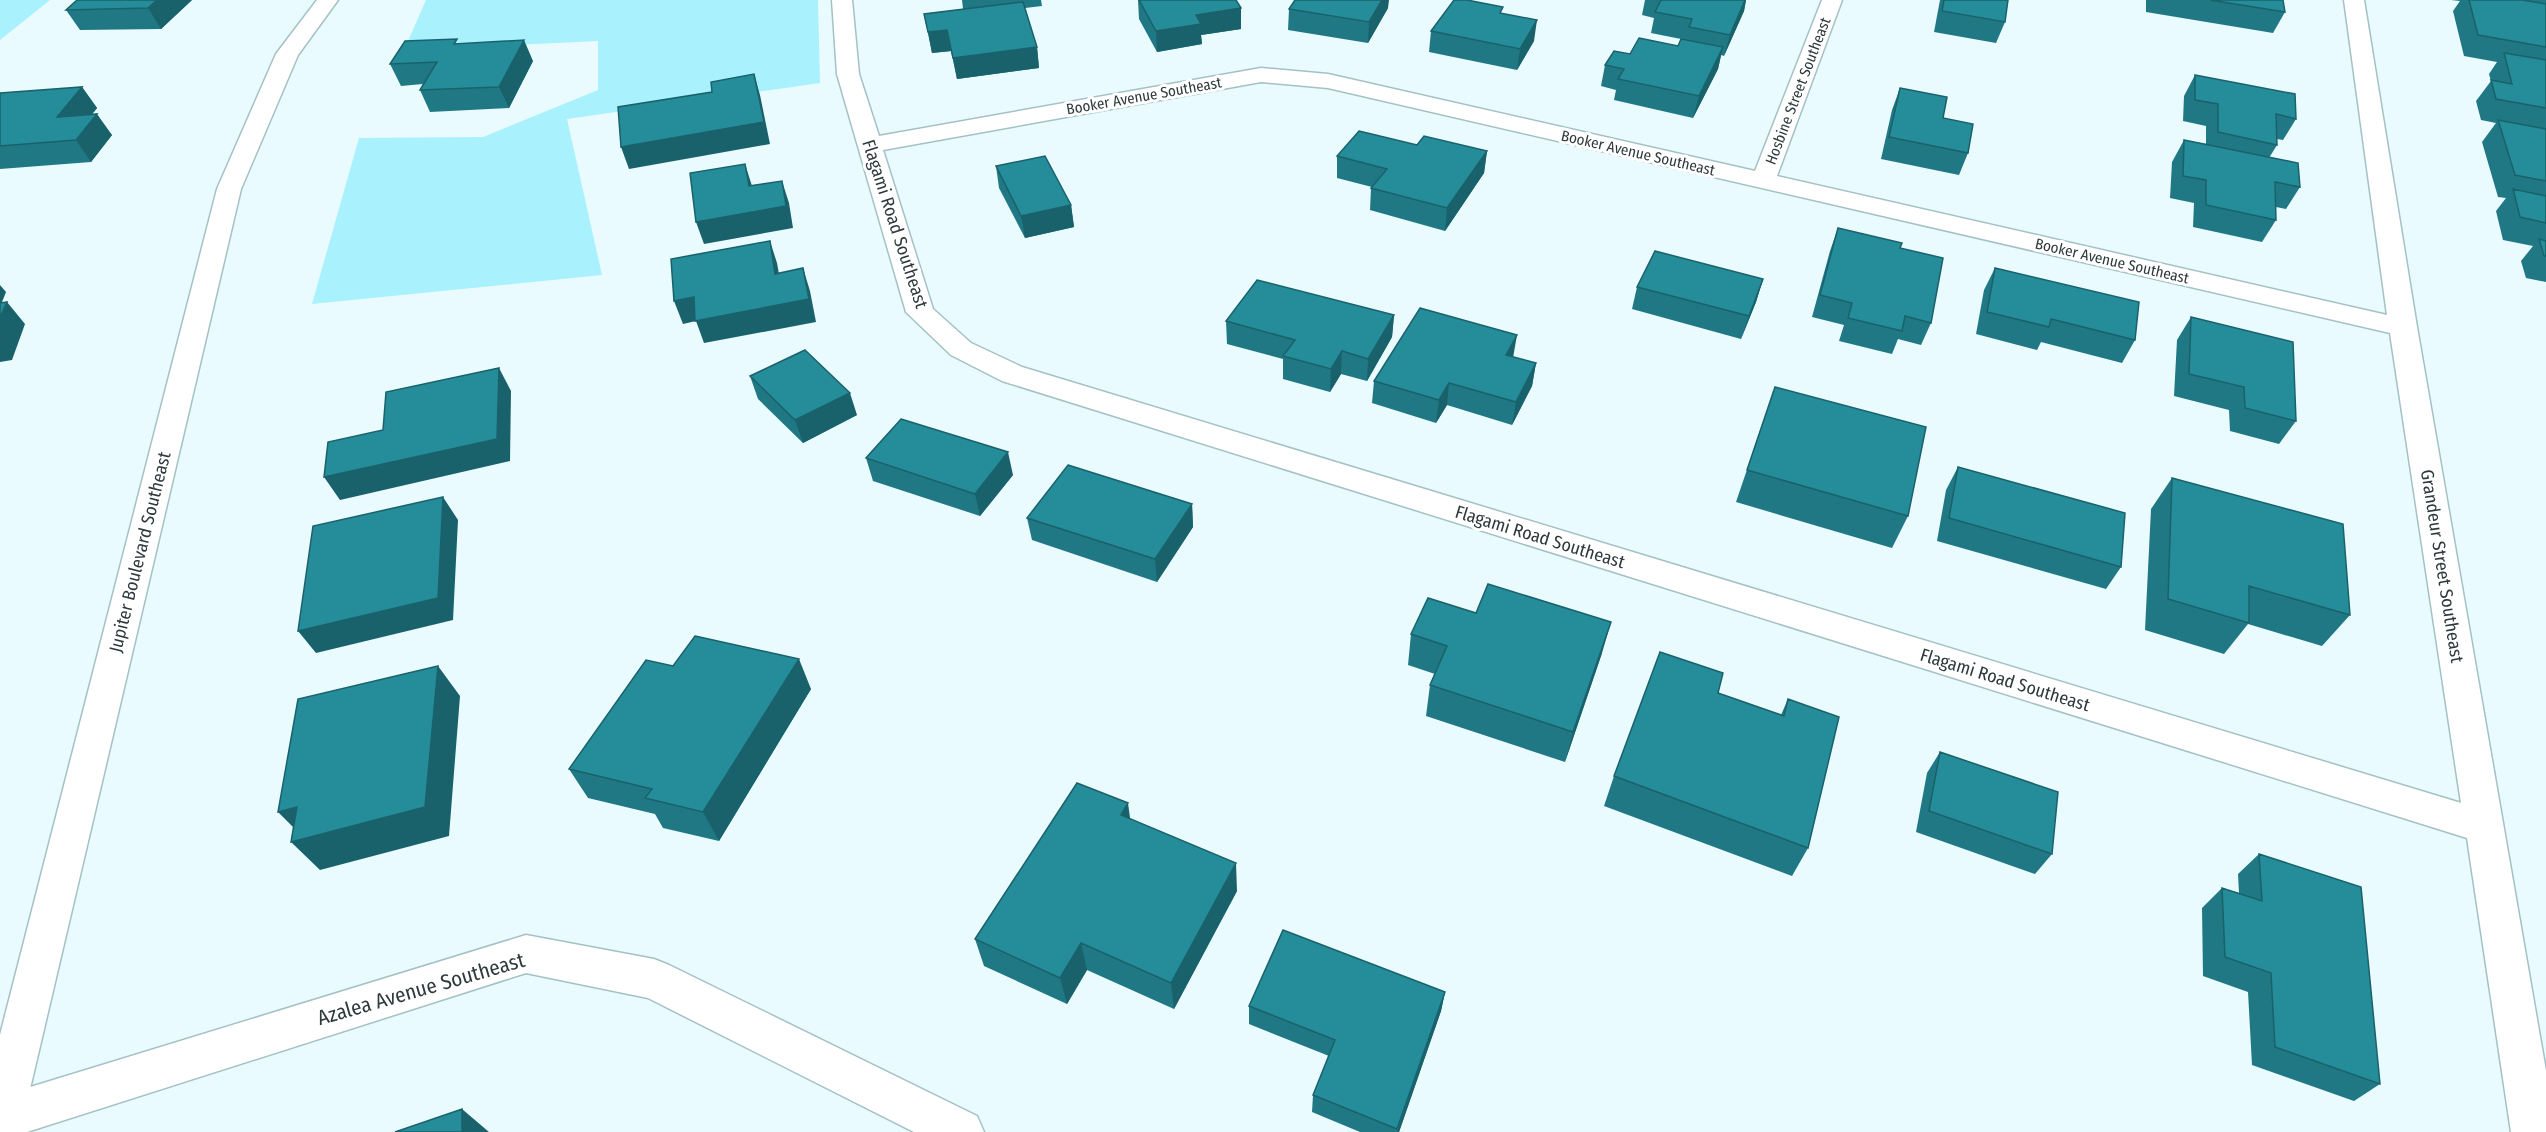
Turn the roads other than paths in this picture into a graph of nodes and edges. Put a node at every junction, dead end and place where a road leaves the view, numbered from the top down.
1 (328, 0) edge
2 (842, 0) edge
3 (1832, 0) edge
4 (2354, 0) edge
5 (868, 145) junction
6 (1763, 182) junction
7 (2403, 327) junction
8 (2484, 827) junction
9 (1, 1120) edge
10 (961, 1132) edge
11 (2534, 1132) edge

1 - 9 street, Jupiter Boulevard Southeast
2 - 5 street, Flagami Road Southeast
3 - 6 street, Hosbine Street Southeast
4 - 7 street, Grandeur Street Southeast
5 - 6 street, Booker Avenue Southeast
5 - 8 street, Flagami Road Southeast
6 - 7 street, Booker Avenue Southeast
7 - 8 street, Grandeur Street Southeast
8 - 11 street, Grandeur Street Southeast
9 - 10 street, Azalea Avenue Southeast

